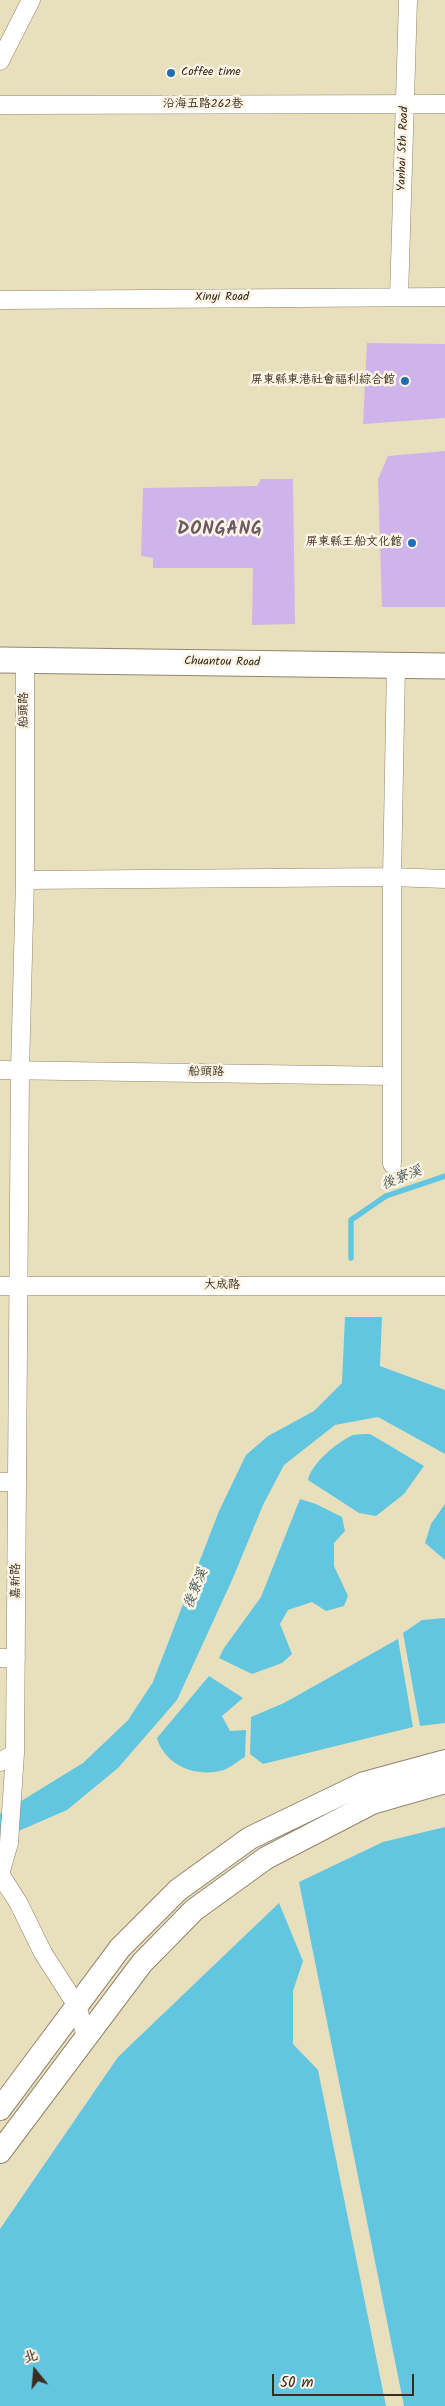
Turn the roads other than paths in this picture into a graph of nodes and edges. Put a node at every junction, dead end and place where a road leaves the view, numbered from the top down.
1 (31, 0) edge
2 (408, 0) edge
3 (0, 62) edge
4 (406, 104) junction
5 (445, 104) edge
6 (0, 105) edge
7 (399, 297) junction
8 (445, 297) edge
9 (0, 300) edge
10 (0, 660) edge
11 (25, 660) junction
12 (396, 666) junction
13 (445, 666) edge
14 (392, 878) junction
15 (25, 880) junction
16 (445, 880) edge
17 (0, 1070) edge
18 (20, 1070) junction
19 (392, 1076) junction
20 (392, 1164) dead end
21 (0, 1286) edge
22 (19, 1286) junction
23 (445, 1286) edge
24 (9, 1482) edge
25 (8, 1658) edge
26 (15, 1753) junction
27 (445, 1761) edge
28 (0, 1762) edge
29 (445, 1782) edge
30 (0, 1874) edge
31 (76, 2006) junction
32 (86, 2036) junction
33 (0, 2109) edge
34 (0, 2152) edge

1 - 3 street
2 - 4 street, Yanhai 5th Road
4 - 5 street, 沿海五路262巷
4 - 6 street, 沿海五路262巷
4 - 7 street, Yanhai 5th Road
7 - 8 street, Xinyi Road
7 - 9 street, Xinyi Road
10 - 11 main road, Chuantou Road
11 - 12 main road, Chuantou Road
11 - 15 street, 船頭路
12 - 13 main road, Chuantou Road
12 - 14 street
14 - 15 street
14 - 16 street
14 - 19 street
15 - 18 street, 船頭路
17 - 18 street, 船頭路
18 - 19 street, 船頭路
18 - 22 street, 船頭路
19 - 20 street
21 - 22 street, 大成路
22 - 23 street, 大成路
22 - 24 street, 嘉新路
24 - 25 street, 嘉新路
25 - 26 street, 嘉新路
26 - 28 street
26 - 30 street, 嘉新路
27 - 31 street
29 - 32 street
30 - 31 street
31 - 32 street
31 - 33 street
32 - 34 street

